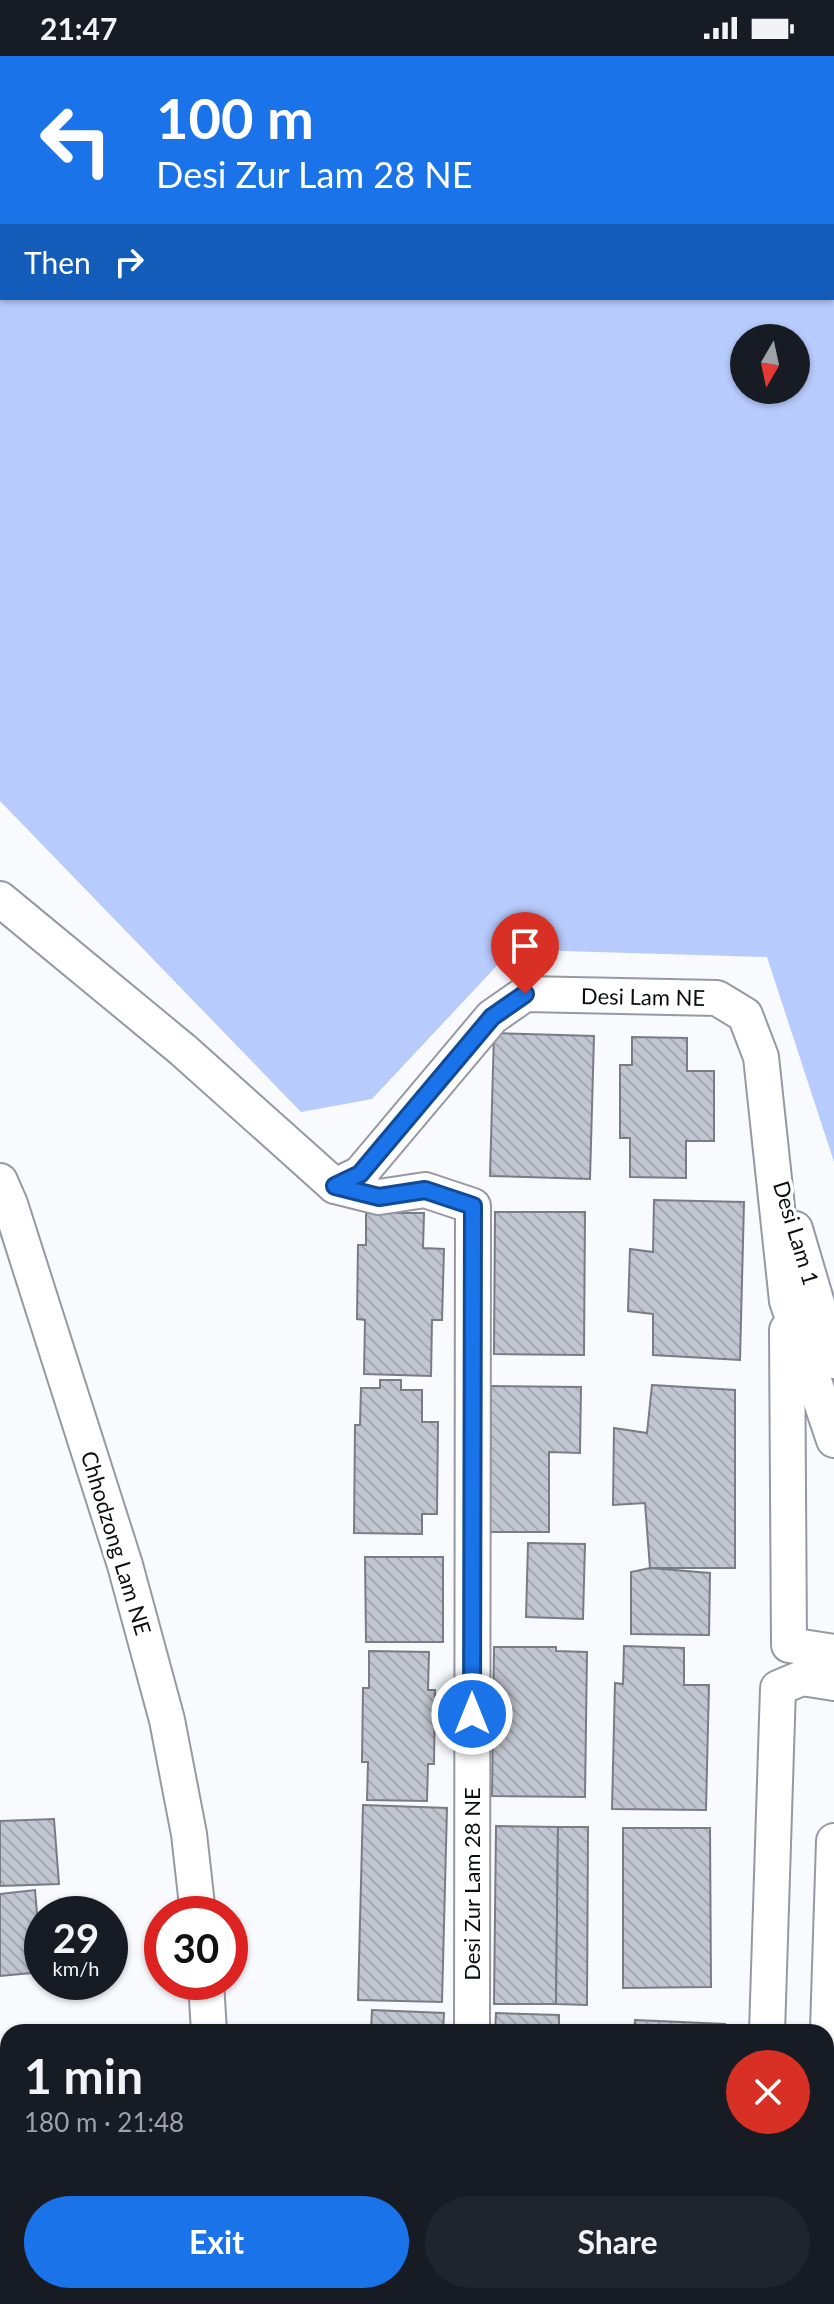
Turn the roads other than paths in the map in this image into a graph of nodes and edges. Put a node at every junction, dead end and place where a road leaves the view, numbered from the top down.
1 (0, 899) edge
2 (772, 1152) junction
3 (0, 1181) edge
4 (335, 1186) junction
5 (787, 1301) junction
6 (834, 1361) edge
7 (834, 1440) edge
8 (834, 1652) edge
9 (834, 1683) edge
10 (834, 1841) edge
11 (196, 1896) edge
12 (207, 2000) edge
13 (209, 2024) edge
14 (472, 2024) edge
15 (767, 2024) edge
16 (828, 2024) edge

1 - 4 street
2 - 4 street, Desi Lam NE
2 - 5 street, Desi Lam NE
2 - 6 street, Desi Lam 1
3 - 11 street, Chhodzong Lam NE
4 - 14 street, Desi Zur Lam 28 NE
5 - 7 street, Desi Lam NE
5 - 8 street
9 - 15 street
10 - 16 street
12 - 13 street

